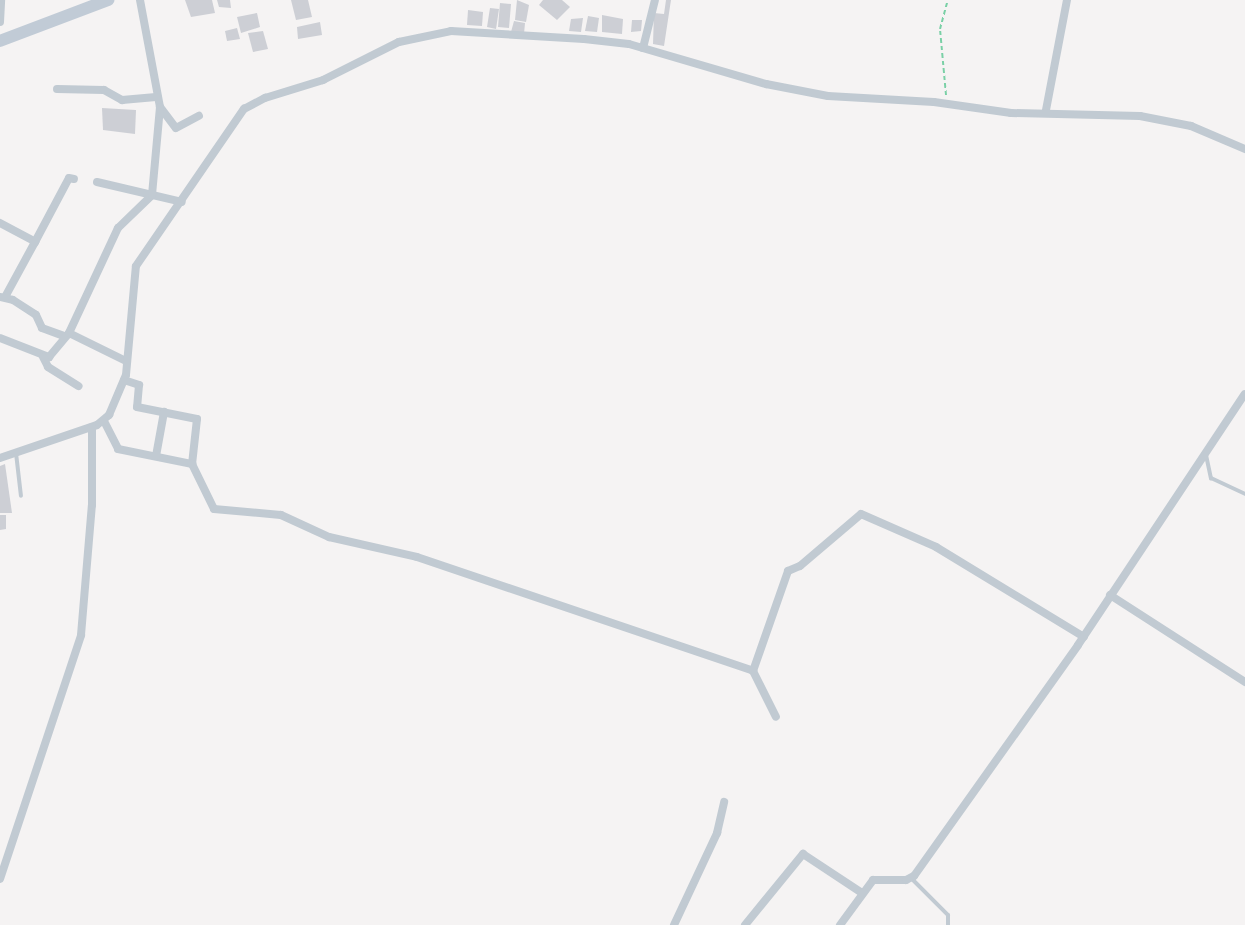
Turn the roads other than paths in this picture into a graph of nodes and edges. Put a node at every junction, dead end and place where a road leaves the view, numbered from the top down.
1 (1, 0) edge
2 (108, 0) edge
3 (140, 0) edge
4 (655, 0) edge
5 (1067, 0) edge
6 (0, 22) edge
7 (0, 41) edge
8 (644, 45) junction
9 (57, 89) dead end
10 (156, 97) junction
11 (160, 107) junction
12 (1046, 111) junction
13 (199, 116) dead end
14 (1245, 149) edge
15 (74, 179) dead end
16 (98, 182) dead end
17 (152, 195) junction
18 (177, 200) junction
19 (0, 223) edge
20 (34, 242) junction
21 (2, 297) edge
22 (67, 335) junction
23 (0, 338) edge
24 (43, 357) junction
25 (126, 361) junction
26 (124, 380) junction
27 (78, 386) dead end
28 (1245, 394) edge
29 (164, 412) junction
30 (104, 421) junction
31 (92, 427) junction
32 (16, 452) junction
33 (1204, 454) junction
34 (156, 456) junction
35 (1, 457) edge
36 (192, 464) junction
37 (1245, 494) edge
38 (21, 496) dead end
39 (1110, 596) junction
40 (1084, 637) junction
41 (753, 671) junction
42 (1245, 682) edge
43 (776, 717) dead end
44 (724, 802) dead end
45 (911, 878) junction
46 (0, 879) edge
47 (862, 893) junction
48 (674, 925) edge
49 (745, 925) edge
50 (840, 925) edge
51 (948, 925) edge

1 - 6 street
2 - 7 main road
3 - 10 street
4 - 8 street
5 - 12 street
8 - 12 street
8 - 18 street
9 - 10 street
10 - 11 street
11 - 13 street
11 - 17 street
12 - 14 street
15 - 20 street
16 - 17 street
17 - 18 street
17 - 22 street
18 - 25 street
19 - 20 street
20 - 21 street
21 - 22 street
22 - 24 street
22 - 25 street
23 - 24 street
24 - 27 street
25 - 26 street
26 - 29 street
26 - 30 street
28 - 33 street
29 - 34 street
29 - 36 street
30 - 31 street
30 - 34 street
31 - 32 street
31 - 46 street
32 - 35 street
32 - 38 lane
33 - 37 lane
33 - 39 street
34 - 36 street
36 - 41 street
39 - 40 street
39 - 42 street
40 - 41 street
40 - 45 street
41 - 43 street
44 - 48 street
45 - 47 street
45 - 51 lane
47 - 49 street
47 - 50 street

